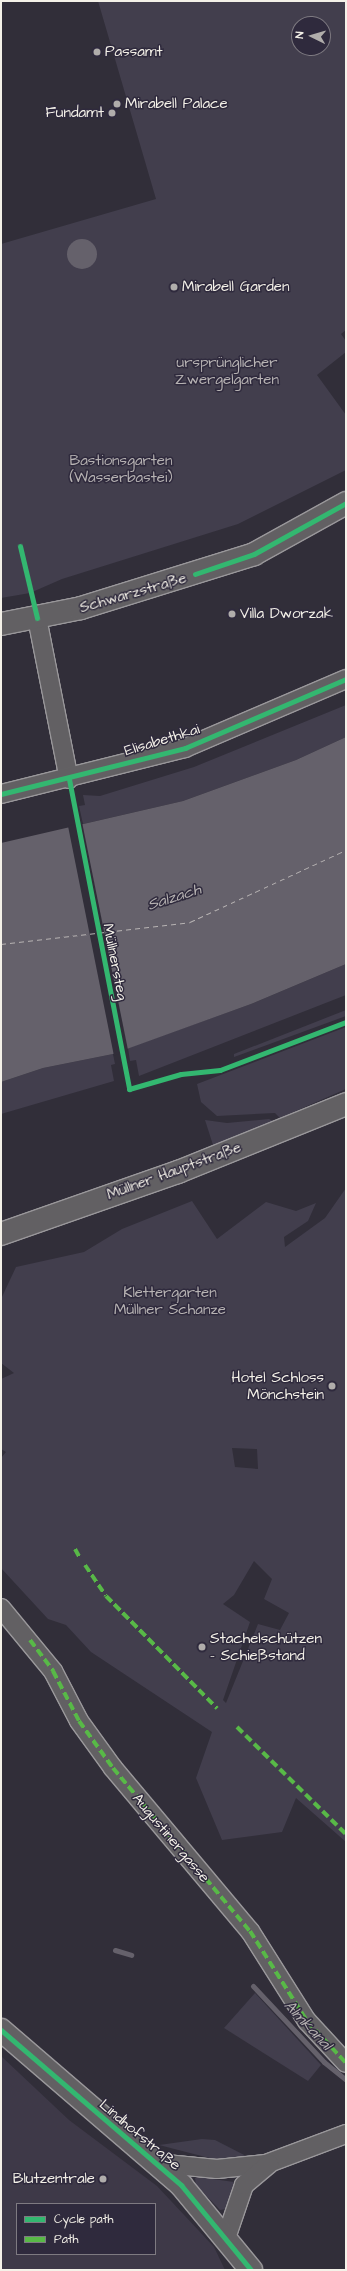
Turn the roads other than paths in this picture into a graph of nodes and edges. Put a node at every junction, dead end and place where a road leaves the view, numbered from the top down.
1 (346, 503) edge
2 (36, 618) junction
3 (1, 624) edge
4 (346, 679) edge
5 (69, 779) junction
6 (1, 794) edge
7 (346, 1104) edge
8 (1, 1234) edge
9 (1, 1608) edge
10 (1, 2030) edge
11 (346, 2063) edge
12 (346, 2134) edge
13 (272, 2162) junction
14 (156, 2163) junction
15 (226, 2238) junction
16 (251, 2270) edge

1 - 2 street, Schwarzstraße
2 - 3 street, Schwarzstraße
2 - 5 street
4 - 5 street, Elisabethkai
5 - 6 street, Elisabethkai
7 - 8 street, Müllner Hauptstraße
9 - 11 street, Augustinergasse
10 - 14 street, Lindhofstraße
12 - 13 street
13 - 14 street
13 - 15 street
14 - 15 street, Lindhofstraße
15 - 16 street, Lindhofstraße

